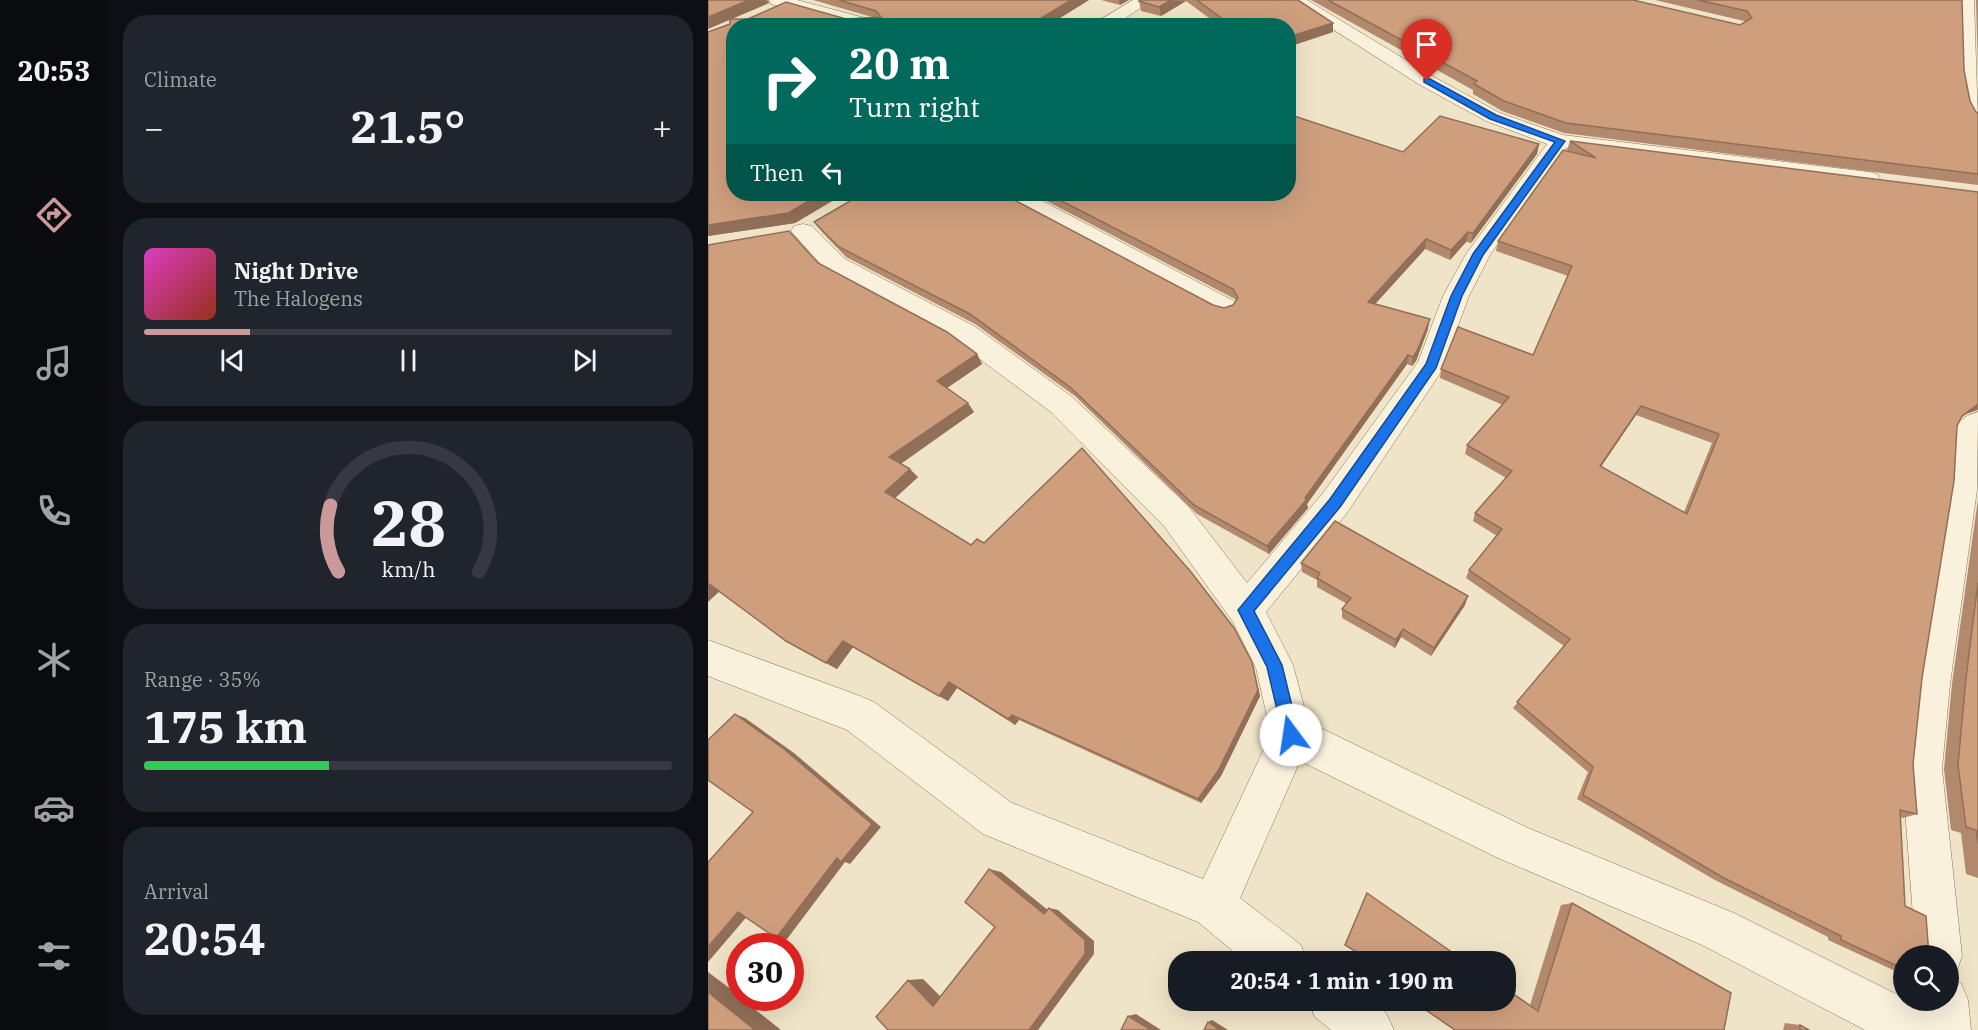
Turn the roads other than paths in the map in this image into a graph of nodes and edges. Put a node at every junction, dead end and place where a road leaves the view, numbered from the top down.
1 (1145, 0) edge
2 (1295, 0) edge
3 (1966, 0) edge
4 (783, 4) edge
5 (841, 18) edge
6 (1113, 18) edge
7 (1978, 117) edge
8 (1560, 141) junction
9 (1885, 181) edge
10 (1025, 201) edge
11 (801, 228) dead end
12 (1225, 307) edge
13 (1978, 424) edge
14 (1246, 610) junction
15 (708, 658) edge
16 (1291, 735) junction
17 (1214, 906) junction
18 (1938, 945) edge
19 (1270, 951) edge
20 (1346, 1011) edge
21 (1945, 1011) edge
22 (1369, 1030) edge
23 (1916, 1030) edge
24 (1946, 1030) edge

1 - 6 street
2 - 8 street
3 - 7 street
4 - 5 street
8 - 9 street
8 - 14 street
10 - 12 street
11 - 14 street
13 - 18 street
14 - 16 street
15 - 17 street
16 - 17 street
16 - 23 street
17 - 19 street
20 - 22 street
21 - 24 street

